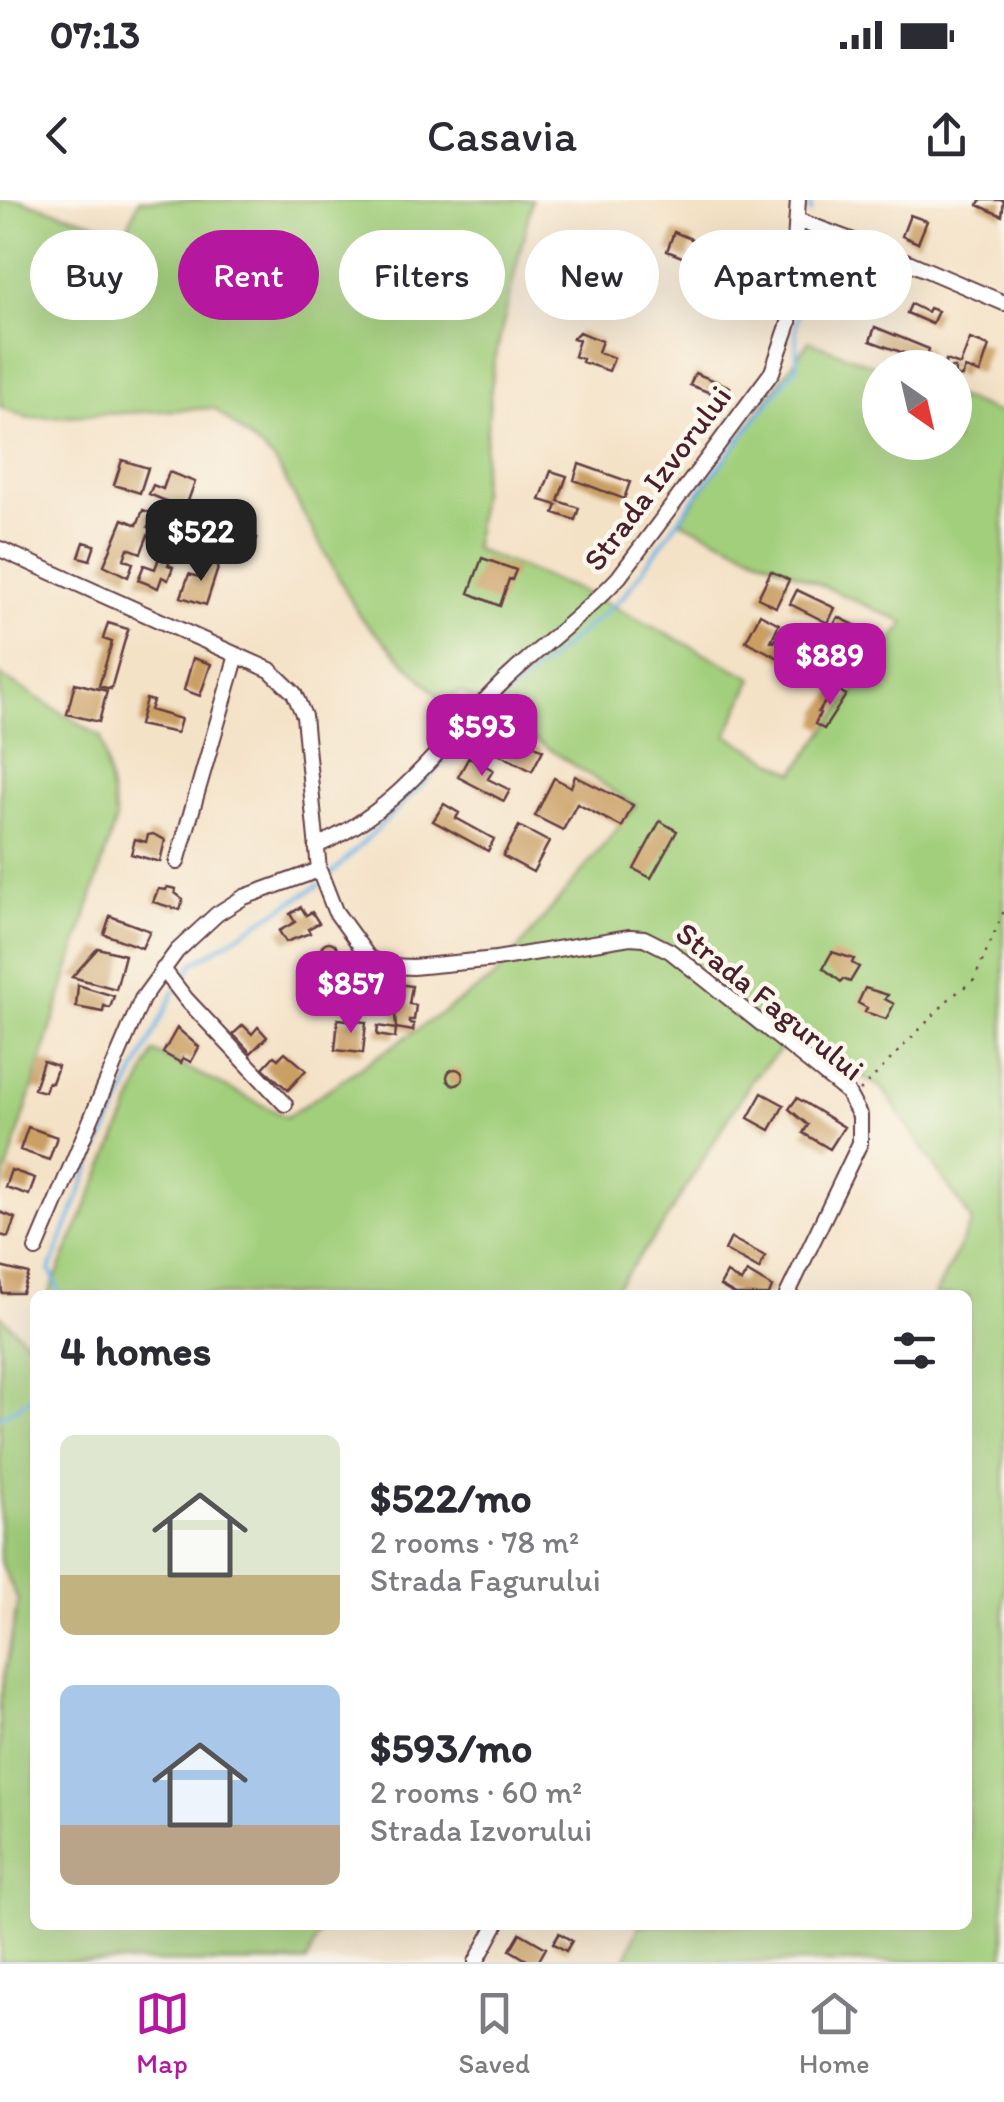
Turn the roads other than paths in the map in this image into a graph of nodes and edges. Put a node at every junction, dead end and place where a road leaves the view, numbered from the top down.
1 (798, 200) edge
2 (797, 220) junction
3 (1004, 303) edge
4 (0, 550) edge
5 (236, 655) junction
6 (316, 846) junction
7 (177, 862) dead end
8 (321, 878) junction
9 (172, 981) junction
10 (284, 1104) dead end
11 (36, 1249) dead end
12 (789, 1290) edge
13 (493, 1930) edge
14 (476, 1962) edge

1 - 2 street, Strada Izvorului
2 - 3 street
2 - 6 street, Strada Izvorului
4 - 5 street, Strada Fagurului
5 - 6 street, Strada Fagurului
5 - 7 street
6 - 8 street, Strada Fagurului
8 - 9 street
8 - 12 street, Strada Fagurului
9 - 10 street
9 - 11 street
13 - 14 street

